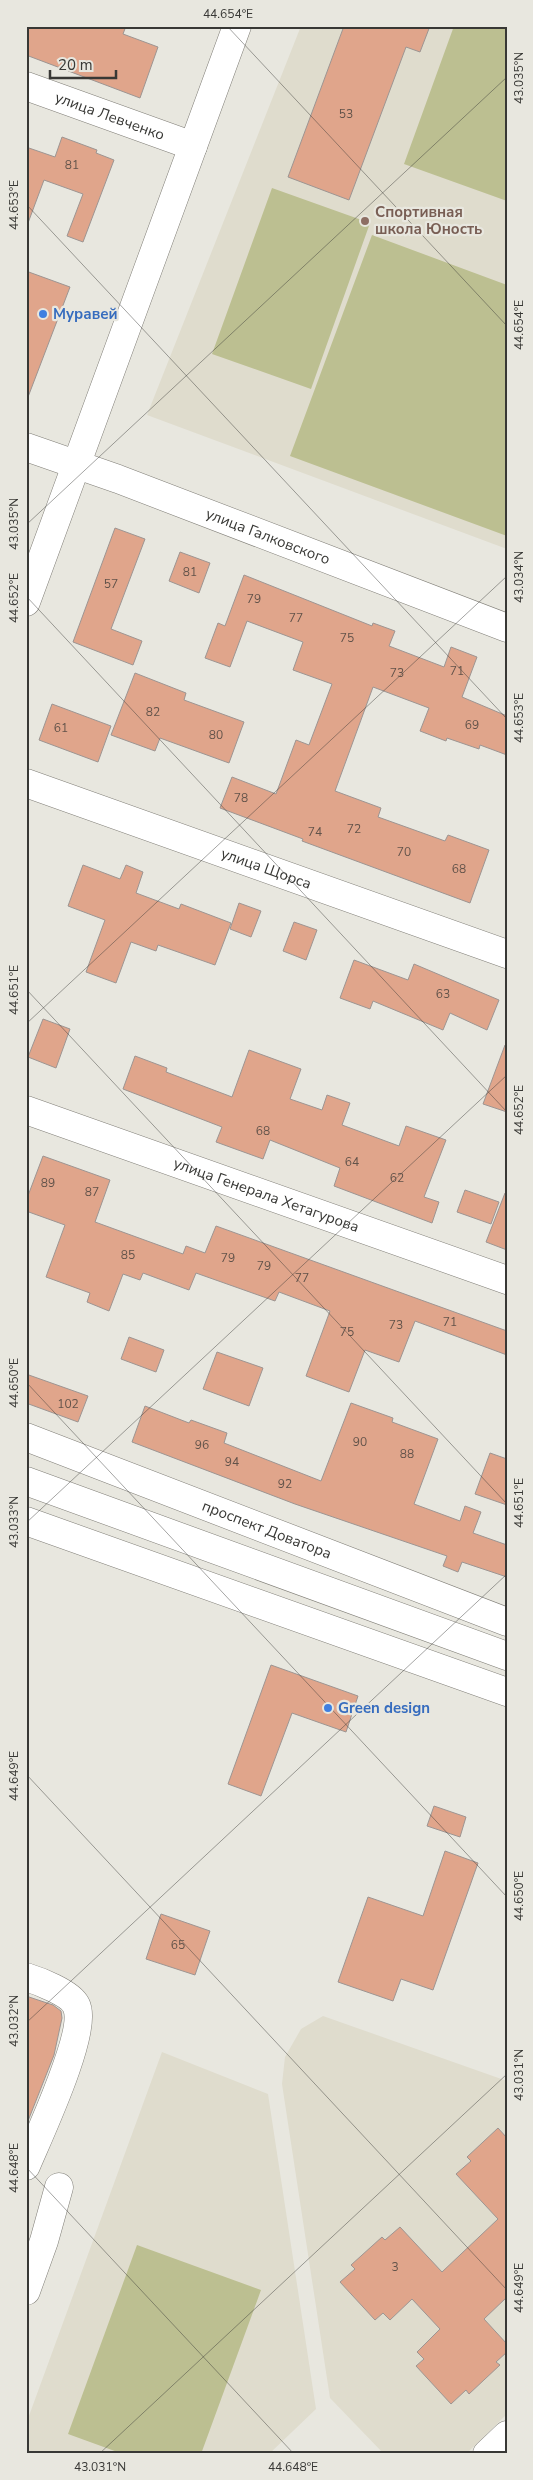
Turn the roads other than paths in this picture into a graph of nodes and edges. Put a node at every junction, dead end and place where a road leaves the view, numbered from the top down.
1 (237, 26) edge
2 (26, 86) edge
3 (193, 146) junction
4 (26, 447) edge
5 (76, 464) junction
6 (26, 602) edge
7 (507, 628) edge
8 (26, 783) edge
9 (507, 954) edge
10 (26, 1110) edge
11 (507, 1280) edge
12 (26, 1438) edge
13 (26, 1481) edge
14 (26, 1521) edge
15 (507, 1622) edge
16 (507, 1656) edge
17 (507, 1692) edge
18 (26, 1977) edge
19 (26, 2166) edge
20 (59, 2187) dead end
21 (26, 2291) edge
22 (507, 2435) edge
23 (487, 2454) edge

1 - 3 street
2 - 3 street, улица Левченко
3 - 5 street
4 - 5 street, улица Галковского
5 - 6 street
5 - 7 street, улица Галковского
8 - 9 street, улица Щорса
10 - 11 street, улица Генерала Хетагурова
12 - 15 street, проспект Доватора
13 - 16 street
14 - 17 street
18 - 19 street
20 - 21 street
22 - 23 street

